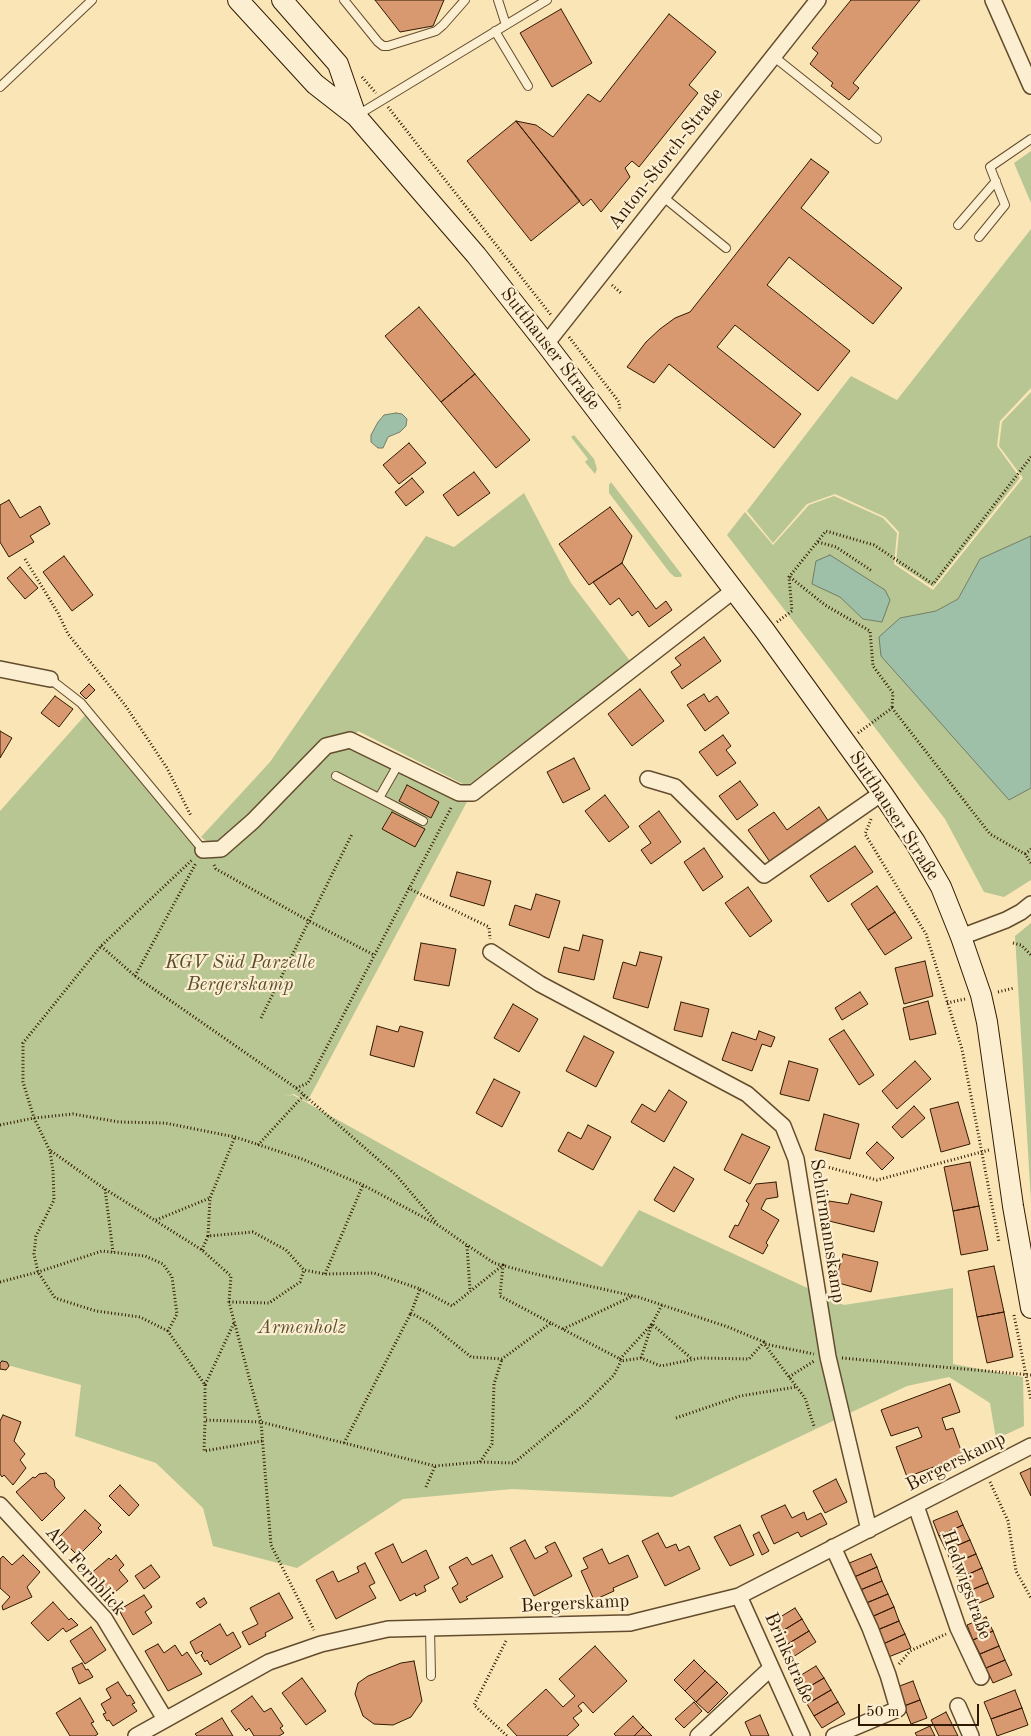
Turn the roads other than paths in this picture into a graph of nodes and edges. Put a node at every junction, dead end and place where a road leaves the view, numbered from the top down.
1 (92, 0) edge
2 (238, 0) edge
3 (282, 0) edge
4 (344, 0) edge
5 (465, 0) edge
6 (498, 0) edge
7 (547, 0) edge
8 (818, 0) edge
9 (993, 0) edge
10 (506, 25) junction
11 (495, 32) junction
12 (773, 56) junction
13 (528, 86) dead end
14 (1031, 86) edge
15 (0, 87) edge
16 (356, 116) junction
17 (877, 139) dead end
18 (1031, 139) edge
19 (996, 181) junction
20 (662, 196) junction
21 (958, 225) dead end
22 (979, 237) dead end
23 (726, 248) dead end
24 (546, 344) junction
25 (733, 591) junction
26 (0, 669) edge
27 (50, 679) joint
28 (399, 763) junction
29 (336, 776) dead end
30 (648, 779) dead end
31 (882, 793) junction
32 (379, 798) junction
33 (422, 821) dead end
34 (203, 850) joint
35 (1031, 904) edge
36 (961, 937) junction
37 (491, 952) road end
38 (1022, 1308) edge
39 (1031, 1446) edge
40 (0, 1505) edge
41 (916, 1506) junction
42 (869, 1530) junction
43 (833, 1547) junction
44 (739, 1596) junction
45 (430, 1628) junction
46 (771, 1668) junction
47 (431, 1676) dead end
48 (981, 1677) dead end
49 (958, 1706) dead end
50 (165, 1719) junction
51 (136, 1736) edge
52 (698, 1736) edge
53 (802, 1736) edge
54 (834, 1736) edge
55 (971, 1736) edge

1 - 15 lane
2 - 16 street, Sutthauser Straße
3 - 16 street, Sutthauser Straße
4 - 5 lane
6 - 10 lane
7 - 10 lane
8 - 12 street, Anton-Storch-Straße
9 - 14 street
10 - 11 lane
11 - 13 lane
11 - 16 lane
12 - 17 lane
12 - 20 street, Anton-Storch-Straße
16 - 24 street, Sutthauser Straße
18 - 19 lane
19 - 21 lane
19 - 22 lane
20 - 23 lane
20 - 24 street, Anton-Storch-Straße
24 - 25 street, Sutthauser Straße
25 - 28 street
25 - 31 street, Sutthauser Straße
26 - 27 street
27 - 34 lane
28 - 32 lane
28 - 34 street
29 - 32 lane
30 - 31 street
31 - 36 street, Sutthauser Straße
32 - 33 lane
35 - 36 street
36 - 38 street, Sutthauser Straße
37 - 42 street, Schürmannskamp
39 - 41 street, Bergerskamp
40 - 50 street, Am Fernblick
41 - 42 street, Bergerskamp
41 - 48 street, Hedwigstraße
42 - 43 street, Bergerskamp
43 - 44 street, Bergerskamp
43 - 54 street
44 - 45 street, Bergerskamp
44 - 46 street, Brinkstraße
45 - 47 lane
45 - 50 street, Bergerskamp
46 - 52 street
46 - 53 street, Brinkstraße
49 - 55 street
50 - 51 street, Bergerskamp

